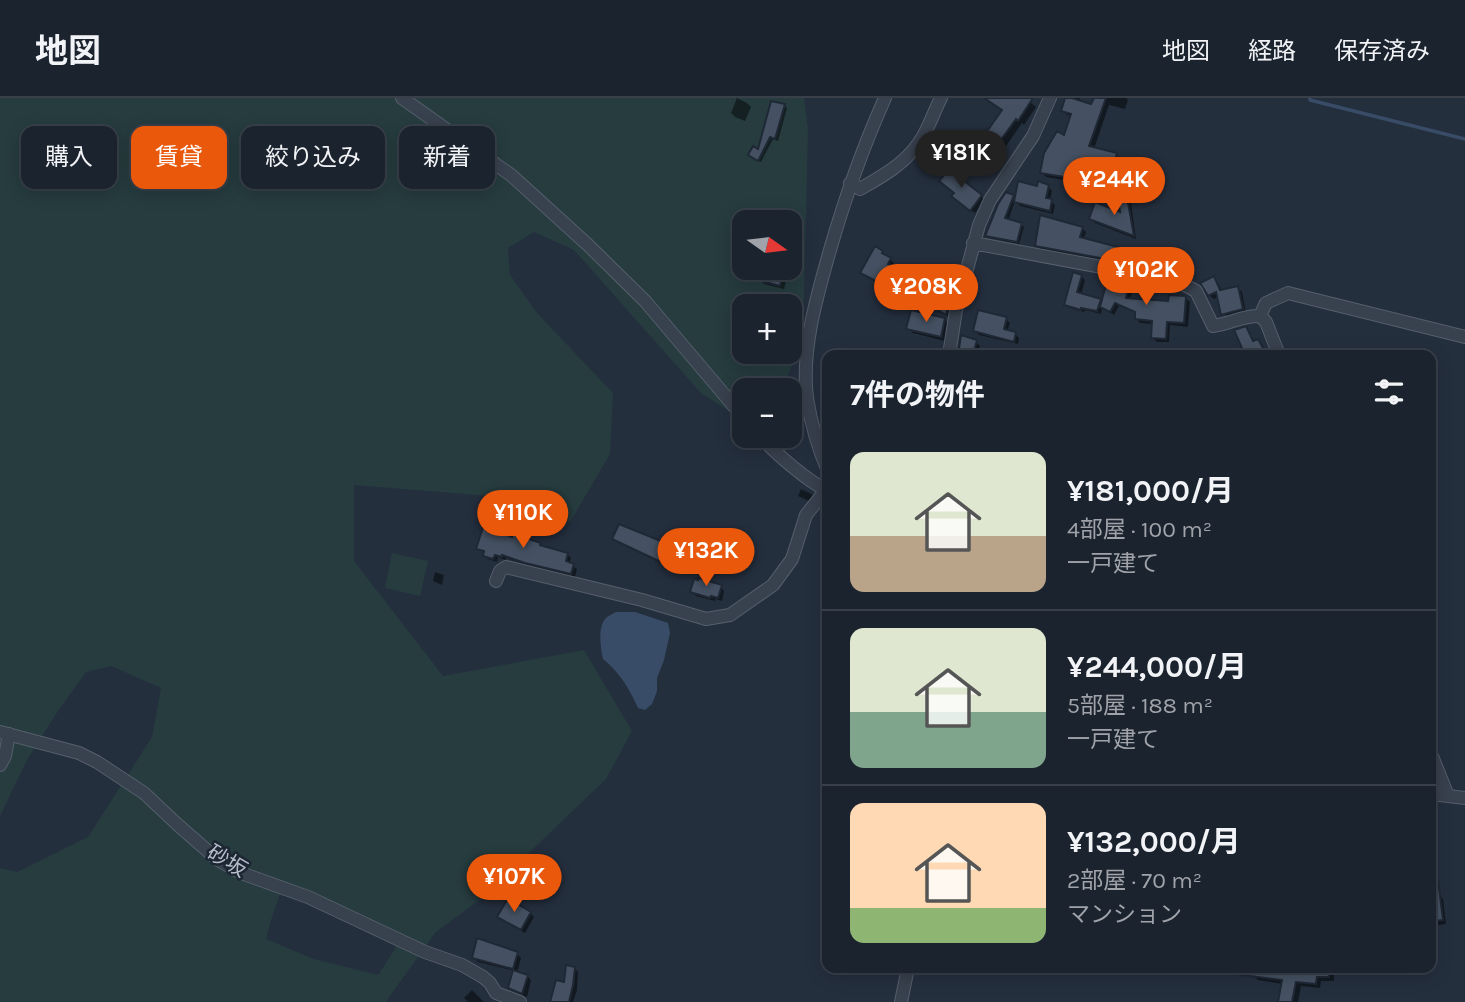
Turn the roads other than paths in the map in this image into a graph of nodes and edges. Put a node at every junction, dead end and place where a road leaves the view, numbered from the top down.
1 (402, 98) edge
2 (885, 98) edge
3 (940, 98) edge
4 (1050, 98) edge
5 (850, 183) junction
6 (973, 243) junction
7 (1260, 316) junction
8 (1465, 337) edge
9 (950, 350) edge
10 (1277, 350) edge
11 (732, 404) edge
12 (772, 448) edge
13 (822, 453) edge
14 (822, 487) edge
15 (822, 497) edge
16 (496, 581) dead end
17 (5, 733) edge
18 (0, 765) edge
19 (1436, 766) edge
20 (1436, 794) edge
21 (1448, 796) junction
22 (1465, 798) edge
23 (907, 973) edge
24 (520, 1002) edge
25 (901, 1002) edge

1 - 11 street
2 - 5 street
3 - 5 street
4 - 6 street
5 - 13 street
6 - 7 street
6 - 9 street
7 - 8 street
7 - 10 street
12 - 14 street
15 - 16 street
17 - 18 street
17 - 24 street, 砂坂
19 - 21 street
20 - 21 street
21 - 22 street
23 - 25 street

